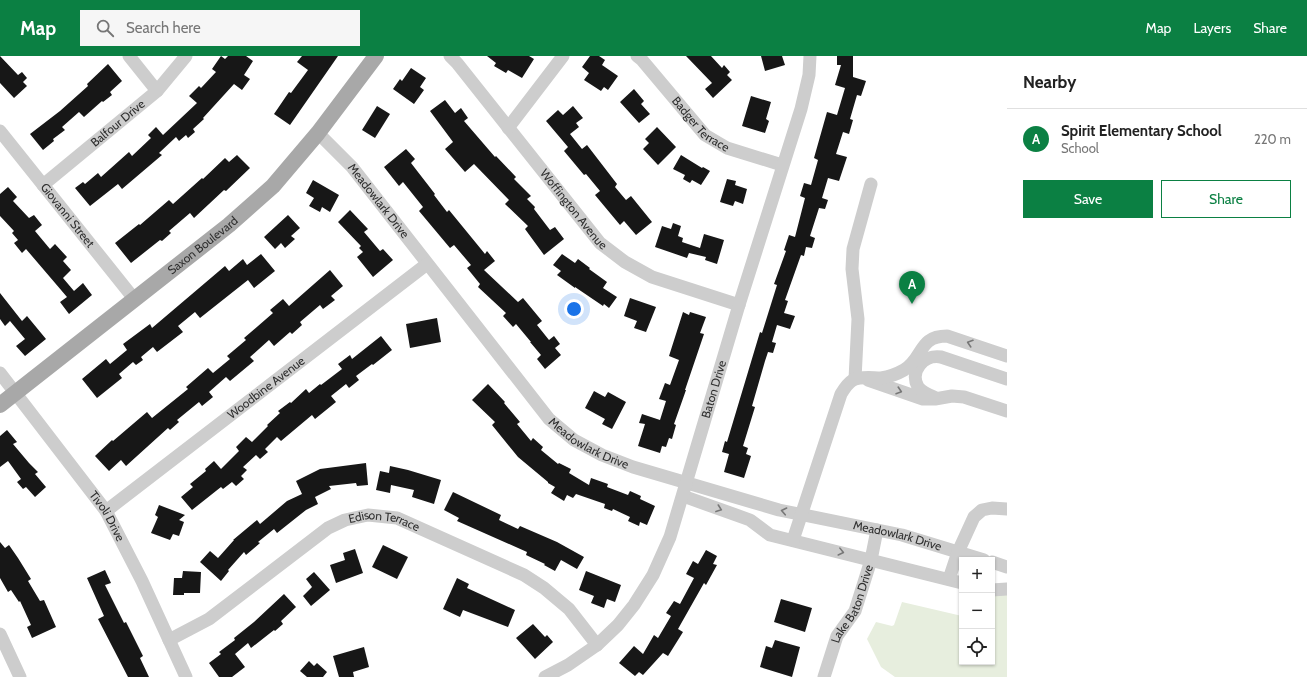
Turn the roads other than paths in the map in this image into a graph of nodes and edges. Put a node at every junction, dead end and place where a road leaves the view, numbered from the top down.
1 (129, 56) edge
2 (186, 56) edge
3 (376, 56) edge
4 (450, 56) edge
5 (563, 56) edge
6 (637, 56) edge
7 (810, 56) edge
8 (157, 91) junction
9 (508, 128) junction
10 (0, 131) edge
11 (318, 133) junction
12 (782, 165) junction
13 (871, 184) dead end
14 (43, 185) junction
15 (427, 264) junction
16 (135, 300) junction
17 (739, 305) junction
18 (1007, 356) edge
19 (920, 358) junction
20 (0, 373) edge
21 (859, 379) junction
22 (1007, 379) edge
23 (16, 393) junction
24 (937, 398) junction
25 (0, 406) edge
26 (1007, 411) edge
27 (686, 482) junction
28 (683, 496) junction
29 (1007, 509) edge
30 (106, 511) junction
31 (802, 515) junction
32 (877, 530) junction
33 (793, 540) junction
34 (958, 552) junction
35 (974, 557) edge
36 (871, 560) junction
37 (995, 563) edge
38 (1007, 567) edge
39 (949, 579) junction
40 (959, 582) edge
41 (995, 590) edge
42 (1007, 590) edge
43 (0, 634) edge
44 (169, 640) junction
45 (597, 645) junction
46 (20, 677) edge
47 (186, 677) edge
48 (545, 677) edge
49 (824, 677) edge

1 - 8 street
2 - 8 street, Balfour Drive
3 - 11 main road, Saxon Boulevard
4 - 9 street, Woffington Avenue
5 - 9 street
6 - 12 street, Badger Terrace
7 - 12 street, Baton Drive
8 - 14 street, Balfour Drive
9 - 17 street, Woffington Avenue
10 - 14 street, Giovanni Street
11 - 15 street, Meadowlark Drive
11 - 16 main road, Saxon Boulevard
12 - 17 street, Baton Drive
13 - 21 street
14 - 16 street, Giovanni Street
15 - 27 street, Meadowlark Drive
15 - 30 street, Woodbine Avenue
16 - 23 main road, Saxon Boulevard
17 - 27 street, Baton Drive
18 -> 19 street
19 - 21 street
19 - 22 street
19 - 24 street
20 - 23 street, Tivoli Drive
21 -> 24 street
21 - 31 street
23 - 25 main road, Saxon Boulevard
23 - 30 street, Tivoli Drive
24 - 26 street
27 - 28 street, Baton Drive
31 -> 27 street, Meadowlark Drive
28 -> 33 street
28 - 45 street, Baton Drive
29 - 34 street
30 - 44 street, Tivoli Drive
31 - 32 street, Meadowlark Drive
31 - 33 street
32 - 34 street, Meadowlark Drive
32 - 36 street, Lake Baton Drive
33 -> 36 street
34 - 35 street, Meadowlark Drive
34 - 39 street
36 - 39 street
36 - 49 street, Lake Baton Drive
37 - 38 street
39 - 40 street
41 - 42 street
43 - 46 street
44 - 45 street, Edison Terrace
44 - 47 street, Tivoli Drive
45 - 48 street, Baton Drive

